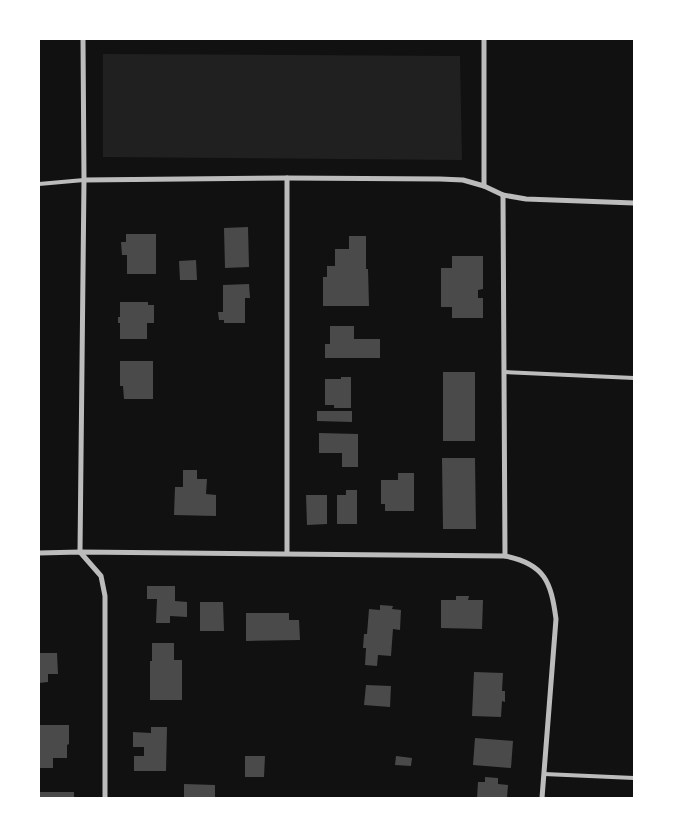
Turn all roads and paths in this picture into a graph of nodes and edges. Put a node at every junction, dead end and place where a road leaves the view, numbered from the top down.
1 (83, 39) edge
2 (484, 39) edge
3 (287, 178) junction
4 (84, 180) junction
5 (39, 184) edge
6 (484, 186) junction
7 (503, 195) junction
8 (634, 203) edge
9 (504, 372) junction
10 (634, 378) edge
11 (80, 552) junction
12 (39, 553) edge
13 (287, 553) junction
14 (505, 556) junction
15 (544, 774) junction
16 (634, 778) edge
17 (105, 798) edge
18 (542, 798) edge

1 - 4 street
2 - 6 street
3 - 4 street
3 - 6 street
3 - 13 street
4 - 5 lane
4 - 11 street
6 - 7 street
7 - 8 street
7 - 9 street
9 - 10 lane
9 - 14 street
11 - 12 street
11 - 13 street
11 - 17 street
13 - 14 street
14 - 15 street
15 - 16 lane
15 - 18 street

